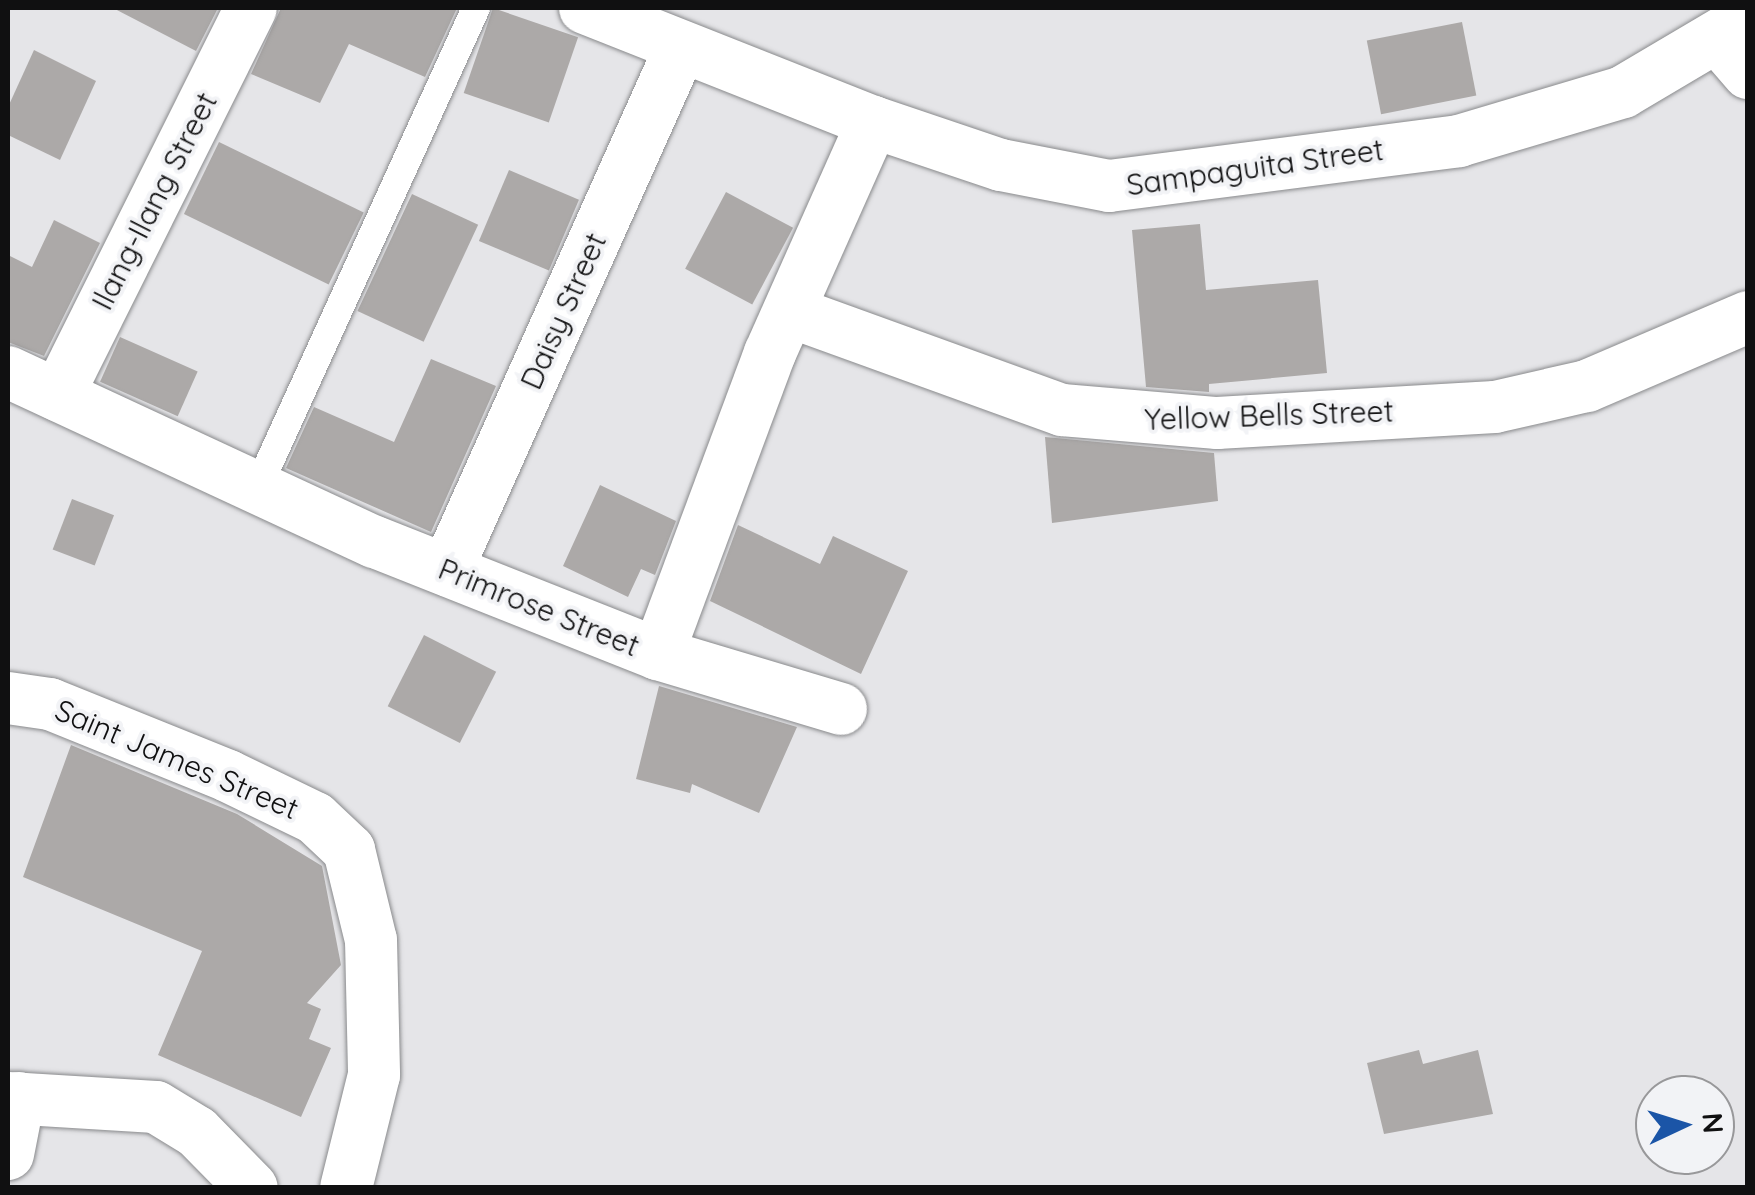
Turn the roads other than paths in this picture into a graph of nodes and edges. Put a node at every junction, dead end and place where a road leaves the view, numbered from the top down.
1 (251, 8) edge
2 (476, 8) edge
3 (586, 8) edge
4 (1737, 43) edge
5 (678, 52) junction
6 (873, 122) junction
7 (792, 312) junction
8 (1748, 317) edge
9 (8, 372) edge
10 (58, 396) junction
11 (259, 485) junction
12 (447, 570) junction
13 (658, 654) junction
14 (8, 698) edge
15 (841, 710) dead end
16 (13, 1098) edge
17 (8, 1154) edge
18 (252, 1188) edge
19 (346, 1188) edge

1 - 10 street, Ilang-Ilang Street
2 - 11 lane
3 - 5 street, Sampaguita Street
4 - 6 street, Sampaguita Street
5 - 6 street, Sampaguita Street
5 - 12 street, Daisy Street
6 - 7 street, Primrose Street
7 - 8 street, Yellow Bells Street
7 - 13 street, Primrose Street
9 - 10 street, Primrose Street
10 - 11 street, Primrose Street
11 - 12 street, Primrose Street
12 - 13 street, Primrose Street
13 - 15 street
14 - 19 street, Saint James Street
16 - 17 street
16 - 18 street

